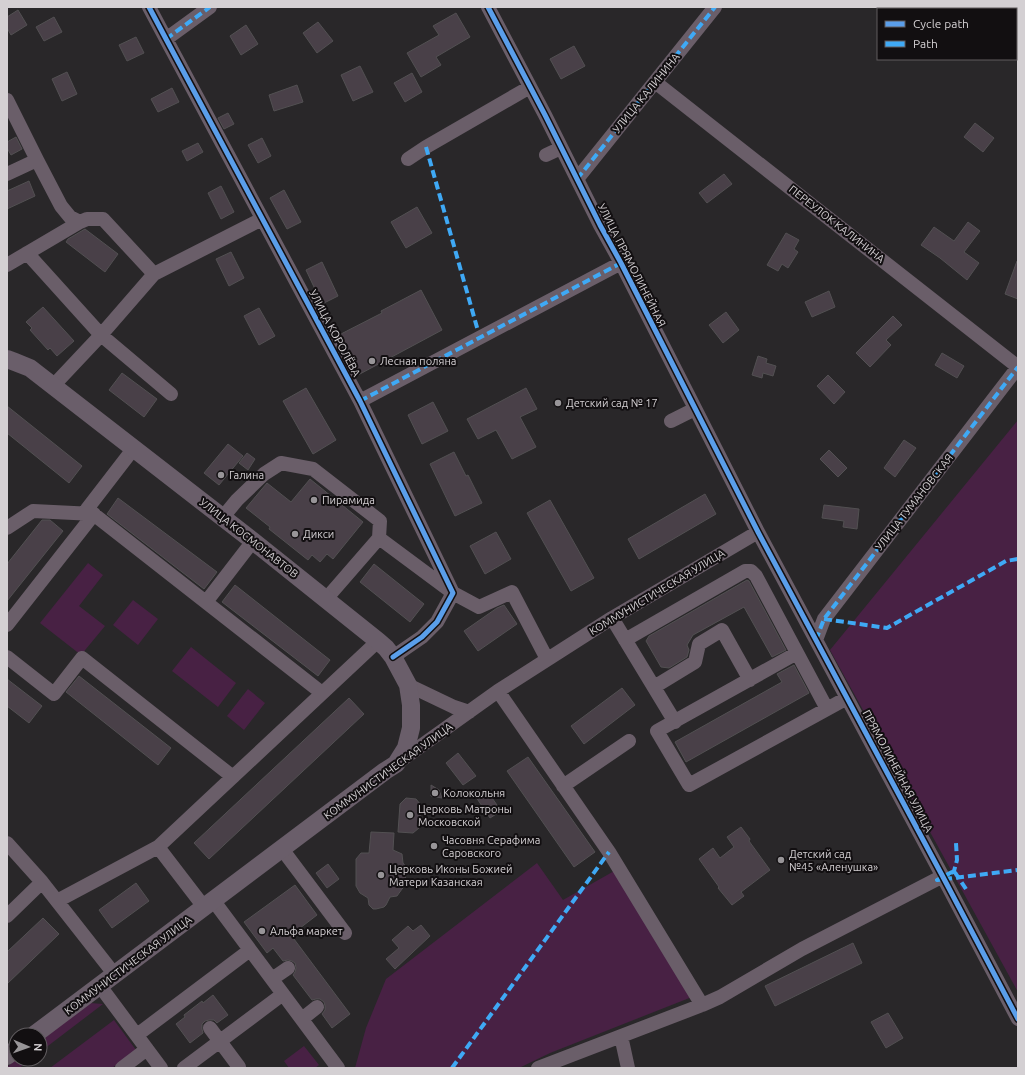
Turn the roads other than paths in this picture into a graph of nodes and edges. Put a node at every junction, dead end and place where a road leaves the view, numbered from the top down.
1 (150, 7) edge
2 (210, 7) edge
3 (488, 7) edge
4 (715, 7) edge
5 (166, 39) junction
6 (655, 82) junction
7 (530, 87) junction
8 (7, 100) edge
9 (561, 148) junction
10 (546, 155) dead end
11 (408, 159) dead end
12 (37, 160) junction
13 (7, 174) edge
14 (577, 179) junction
15 (262, 219) junction
16 (80, 222) junction
17 (27, 253) junction
18 (621, 263) junction
19 (7, 265) edge
20 (154, 274) junction
21 (101, 335) junction
22 (7, 359) edge
23 (1018, 367) edge
24 (53, 386) junction
25 (171, 394) dead end
26 (360, 400) junction
27 (695, 409) junction
28 (671, 421) dead end
29 (134, 448) junction
30 (94, 514) junction
31 (223, 517) junction
32 (7, 528) edge
33 (758, 532) junction
34 (379, 538) junction
35 (253, 541) junction
36 (453, 593) junction
37 (326, 599) junction
38 (206, 602) junction
39 (612, 618) junction
40 (7, 624) edge
41 (625, 640) junction
42 (816, 640) junction
43 (378, 641) junction
44 (797, 653) junction
45 (7, 657) edge
46 (393, 657) junction
47 (547, 660) junction
48 (750, 680) junction
49 (408, 685) junction
50 (654, 687) junction
51 (498, 692) junction
52 (322, 693) junction
53 (847, 698) junction
54 (827, 709) junction
55 (469, 712) junction
56 (675, 722) junction
57 (629, 741) dead end
58 (396, 764) junction
59 (233, 777) junction
60 (563, 786) junction
61 (7, 843) edge
62 (158, 847) junction
63 (282, 849) junction
64 (943, 876) junction
65 (42, 882) junction
66 (57, 901) junction
67 (208, 904) junction
68 (7, 916) edge
69 (345, 933) dead end
70 (250, 950) junction
71 (288, 968) dead end
72 (115, 975) junction
73 (272, 979) junction
74 (100, 986) junction
75 (283, 994) junction
76 (702, 1005) junction
77 (317, 1007) dead end
78 (302, 1019) junction
79 (1018, 1019) edge
80 (45, 1027) edge
81 (210, 1028) dead end
82 (137, 1035) junction
83 (621, 1036) junction
84 (220, 1041) junction
85 (147, 1049) junction
86 (239, 1067) dead end
87 (122, 1068) edge
88 (161, 1068) edge
89 (184, 1068) edge
90 (338, 1068) edge
91 (538, 1068) edge
92 (628, 1068) edge

1 - 5 street, УЛИЦА КОРОЛЁВА
2 - 5 street
3 - 7 street, УЛИЦА ПРЯМОЛИНЕЙНАЯ
4 - 6 street, УЛИЦА КАЛИНИНА
5 - 15 street, УЛИЦА КОРОЛЁВА
6 - 14 street, УЛИЦА КАЛИНИНА
6 - 23 street, ПЕРЕУЛОК КАЛИНИНА
7 - 9 street, УЛИЦА ПРЯМОЛИНЕЙНАЯ
7 - 11 street
8 - 12 street
9 - 10 street
9 - 14 street, УЛИЦА ПРЯМОЛИНЕЙНАЯ
12 - 13 street
12 - 16 street
14 - 18 street, УЛИЦА ПРЯМОЛИНЕЙНАЯ
15 - 20 street
15 - 26 street, УЛИЦА КОРОЛЁВА
16 - 17 street
16 - 20 street
17 - 19 street
17 - 21 street
18 - 26 street
18 - 27 street, УЛИЦА ПРЯМОЛИНЕЙНАЯ
20 - 21 street
21 - 24 street
21 - 25 street
22 - 24 main road, УЛИЦА КОСМОНАВТОВ
23 - 42 street, УЛИЦА ТУМАНОВСКАЯ
24 - 29 main road, УЛИЦА КОСМОНАВТОВ
26 - 36 street, УЛИЦА КОРОЛЁВА
27 - 28 street
27 - 33 street, УЛИЦА ПРЯМОЛИНЕЙНАЯ
29 - 30 street
29 - 31 main road, УЛИЦА КОСМОНАВТОВ
30 - 32 street
30 - 38 street
30 - 40 street
31 - 34 street
31 - 35 main road, УЛИЦА КОСМОНАВТОВ
33 - 39 street, КОММУНИСТИЧЕСКАЯ УЛИЦА
33 - 42 street, ПРЯМОЛИНЕЙНАЯ УЛИЦА
34 - 36 street
34 - 37 street
35 - 37 main road, УЛИЦА КОСМОНАВТОВ
35 - 38 street
36 - 46 street
36 - 47 street
37 - 43 main road, УЛИЦА КОСМОНАВТОВ
38 - 52 street
39 - 41 street
39 - 47 street, КОММУНИСТИЧЕСКАЯ УЛИЦА
41 - 44 street
41 - 50 street
42 - 53 street, ПРЯМОЛИНЕЙНАЯ УЛИЦА
43 - 46 main road, УЛИЦА КОСМОНАВТОВ
43 - 52 street
44 - 48 street
44 - 54 street
45 - 59 street
46 - 49 main road, УЛИЦА КОСМОНАВТОВ
47 - 51 street, КОММУНИСТИЧЕСКАЯ УЛИЦА
48 - 50 street
48 - 56 street
49 - 55 street
49 - 58 main road, УЛИЦА КОСМОНАВТОВ
50 - 56 street
51 - 55 street, КОММУНИСТИЧЕСКАЯ УЛИЦА
51 - 60 street
52 - 59 street
53 - 54 street
53 - 64 street, ПРЯМОЛИНЕЙНАЯ УЛИЦА
54 - 56 street
55 - 58 street, КОММУНИСТИЧЕСКАЯ УЛИЦА
57 - 60 street
58 - 63 main road, КОММУНИСТИЧЕСКАЯ УЛИЦА
59 - 62 street
60 - 76 street
61 - 65 street
62 - 66 street
62 - 67 street
63 - 67 main road, КОММУНИСТИЧЕСКАЯ УЛИЦА
63 - 69 street
64 - 76 street
64 - 79 street, ПРЯМОЛИНЕЙНАЯ УЛИЦА
65 - 66 street
65 - 68 street
66 - 72 street
67 - 70 street
67 - 72 main road, КОММУНИСТИЧЕСКАЯ УЛИЦА
70 - 73 street
70 - 82 street
71 - 73 street
72 - 74 main road, КОММУНИСТИЧЕСКАЯ УЛИЦА
73 - 75 street
74 - 80 main road, КОММУНИСТИЧЕСКАЯ УЛИЦА
74 - 82 street
75 - 78 street
75 - 84 street
76 - 83 street
77 - 78 street
78 - 90 street
81 - 84 street
82 - 85 street
83 - 91 street
83 - 92 street
84 - 86 street
84 - 89 street
85 - 87 street
85 - 88 street

